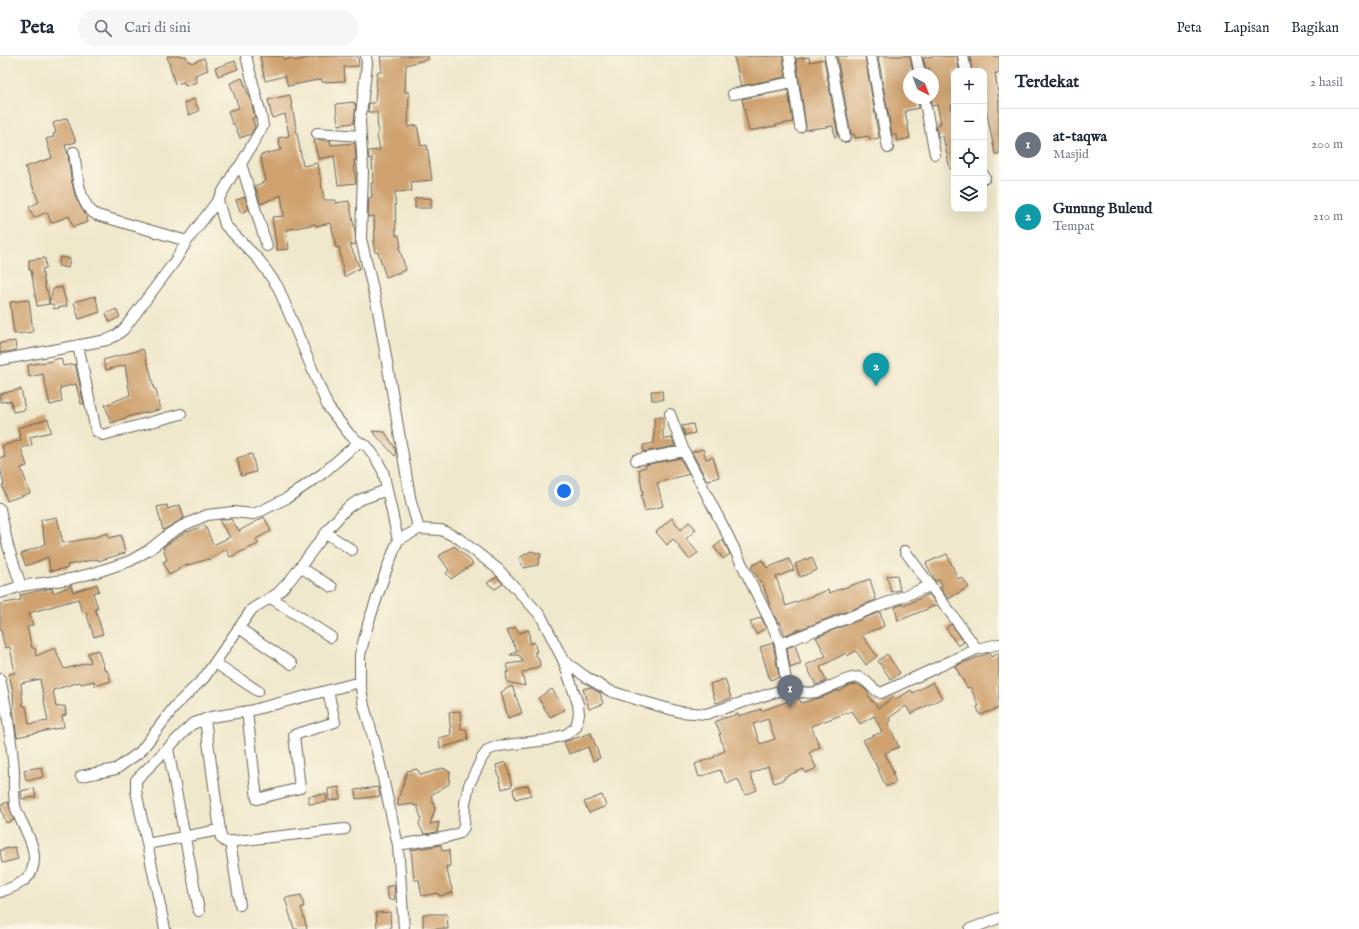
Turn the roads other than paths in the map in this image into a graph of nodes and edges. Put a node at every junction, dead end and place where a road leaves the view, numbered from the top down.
1 (246, 56) edge
2 (366, 56) edge
3 (789, 56) edge
4 (830, 56) edge
5 (871, 56) edge
6 (916, 56) edge
7 (963, 56) edge
8 (919, 68) edge
9 (965, 68) edge
10 (793, 82) junction
11 (733, 94) dead end
12 (925, 104) edge
13 (800, 127) dead end
14 (318, 133) dead end
15 (361, 136) junction
16 (845, 137) dead end
17 (888, 148) dead end
18 (74, 152) dead end
19 (935, 154) dead end
20 (241, 164) junction
21 (218, 200) junction
22 (186, 242) junction
23 (267, 246) dead end
24 (78, 345) junction
25 (0, 360) edge
26 (181, 414) dead end
27 (670, 414) dead end
28 (359, 442) junction
29 (684, 451) junction
30 (636, 460) dead end
31 (387, 490) junction
32 (0, 509) edge
33 (419, 530) junction
34 (326, 533) junction
35 (398, 540) junction
36 (352, 550) dead end
37 (905, 551) dead end
38 (300, 567) junction
39 (21, 586) junction
40 (930, 586) junction
41 (332, 587) dead end
42 (0, 593) edge
43 (271, 598) junction
44 (239, 628) junction
45 (331, 637) dead end
46 (780, 644) junction
47 (999, 644) edge
48 (977, 649) junction
49 (563, 660) junction
50 (215, 663) junction
51 (292, 664) dead end
52 (0, 679) edge
53 (360, 682) junction
54 (785, 689) junction
55 (258, 691) dead end
56 (328, 691) junction
57 (247, 711) junction
58 (205, 719) junction
59 (168, 749) junction
60 (81, 776) dead end
61 (345, 829) dead end
62 (219, 830) junction
63 (185, 836) junction
64 (230, 842) junction
65 (147, 844) junction
66 (398, 845) junction
67 (0, 892) edge
68 (240, 905) dead end
69 (199, 911) dead end
70 (999, 918) edge
71 (165, 929) edge
72 (404, 929) edge
73 (970, 929) edge

1 - 20 street
2 - 15 street
3 - 10 street
4 - 16 street
5 - 17 street
6 - 8 street
7 - 9 street
10 - 11 street
10 - 13 street
12 - 19 street
14 - 15 street
15 - 33 street
18 - 22 street
20 - 21 street
20 - 23 street
21 - 22 street
21 - 28 street
22 - 24 street
24 - 25 street
24 - 26 street
27 - 29 street
28 - 31 street
28 - 39 street
29 - 30 street
29 - 46 street
31 - 34 street
31 - 35 street
32 - 39 street
33 - 35 street
33 - 49 street
34 - 36 street
34 - 38 street
35 - 53 street
37 - 40 street
38 - 41 street
38 - 43 street
39 - 42 street
40 - 46 street
40 - 48 street
43 - 44 street
43 - 45 street
44 - 50 street
44 - 51 street
46 - 54 street
47 - 48 street
48 - 54 street
49 - 54 street
49 - 66 street
50 - 55 street
50 - 60 street
52 - 67 street
53 - 56 street
53 - 66 street
56 - 57 street
56 - 57 street
57 - 58 street
58 - 59 street
58 - 62 street
59 - 63 street
59 - 65 street
61 - 64 street
62 - 63 street
62 - 64 street
63 - 65 street
63 - 69 street
64 - 68 street
65 - 71 street
66 - 72 street
70 - 73 street

